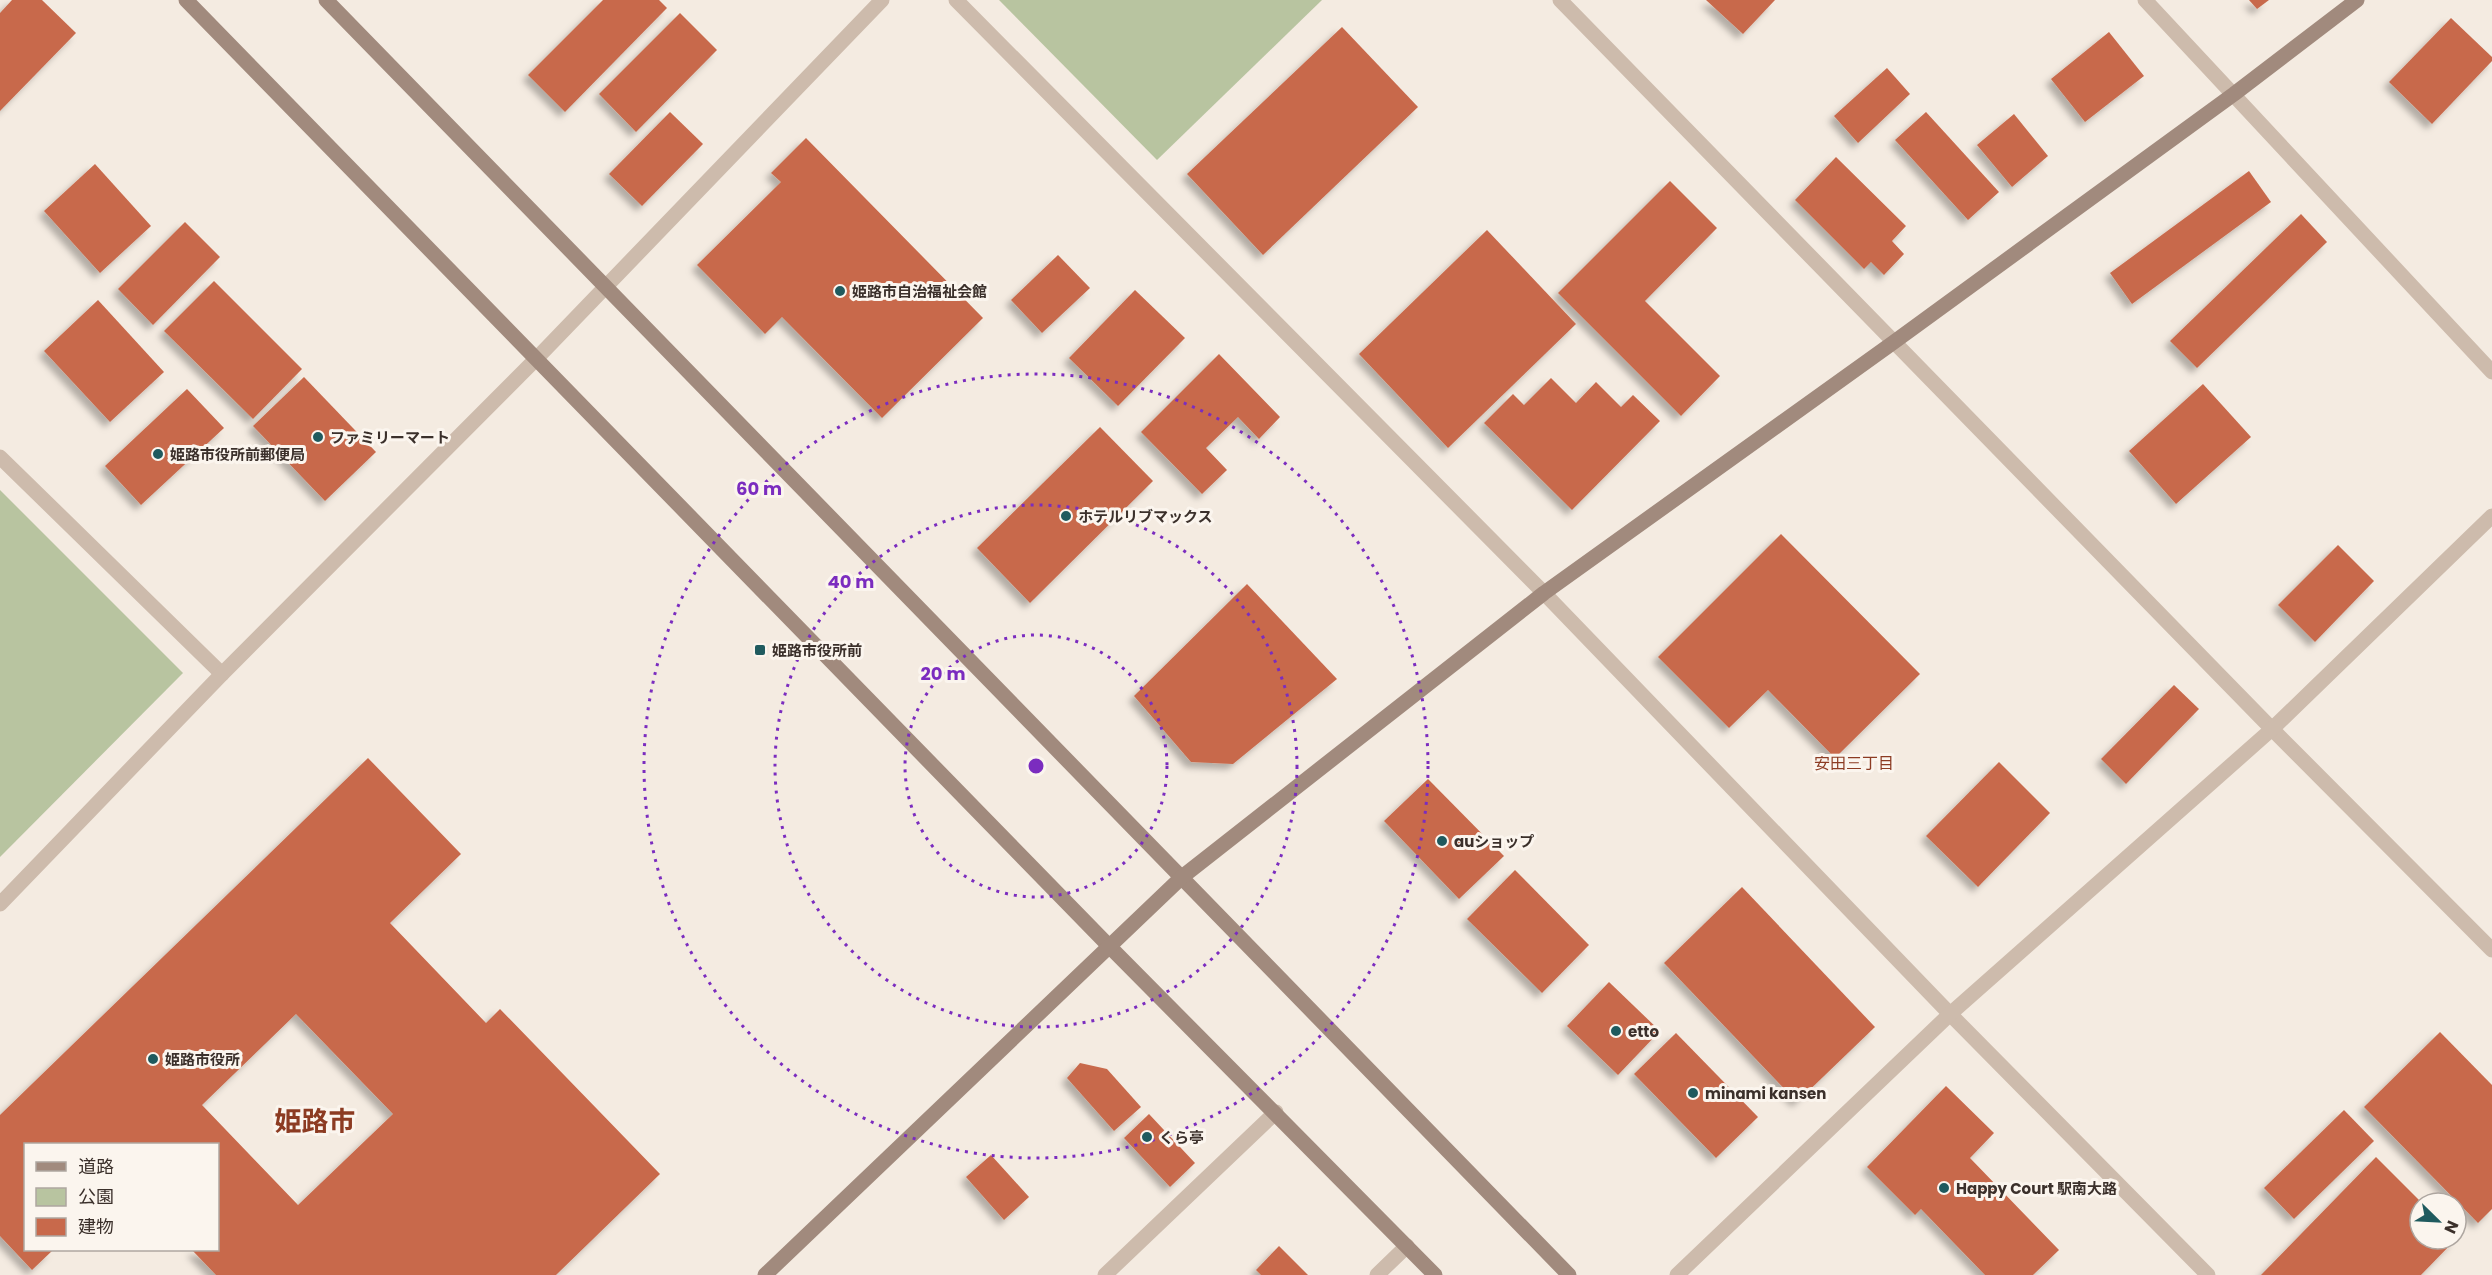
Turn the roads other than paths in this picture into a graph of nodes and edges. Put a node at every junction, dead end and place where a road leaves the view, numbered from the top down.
1 (186, 0) edge
2 (326, 0) edge
3 (882, 0) edge
4 (956, 0) edge
5 (1560, 0) edge
6 (2145, 0) edge
7 (2357, 0) edge
8 (2234, 94) junction
9 (604, 286) junction
10 (1894, 342) junction
11 (537, 358) junction
12 (2492, 372) edge
13 (0, 457) edge
14 (2492, 516) edge
15 (1544, 593) junction
16 (222, 674) junction
17 (2272, 729) junction
18 (1182, 877) junction
19 (0, 903) edge
20 (1108, 945) junction
21 (2492, 950) edge
22 (1950, 1014) junction
23 (1275, 1112) junction
24 (1407, 1246) junction
25 (765, 1275) edge
26 (1105, 1275) edge
27 (1377, 1275) edge
28 (1435, 1275) edge
29 (1569, 1275) edge
30 (1677, 1275) edge
31 (2208, 1275) edge

1 - 11 street
2 - 9 street
3 - 9 street
4 - 15 street
5 - 10 street
6 - 8 street
7 - 8 street
8 - 10 street
8 - 12 street
9 - 11 street
9 - 18 street
10 - 15 street
10 - 17 street
11 - 16 street
11 - 20 street
13 - 16 street
14 - 17 street
15 - 18 street
15 - 22 street
16 - 19 street
17 - 21 street
17 - 22 street
18 - 20 street
18 - 29 street
20 - 23 street
20 - 25 street
22 - 30 street
22 - 31 street
23 - 24 street
23 - 26 street
24 - 27 street
24 - 28 street

